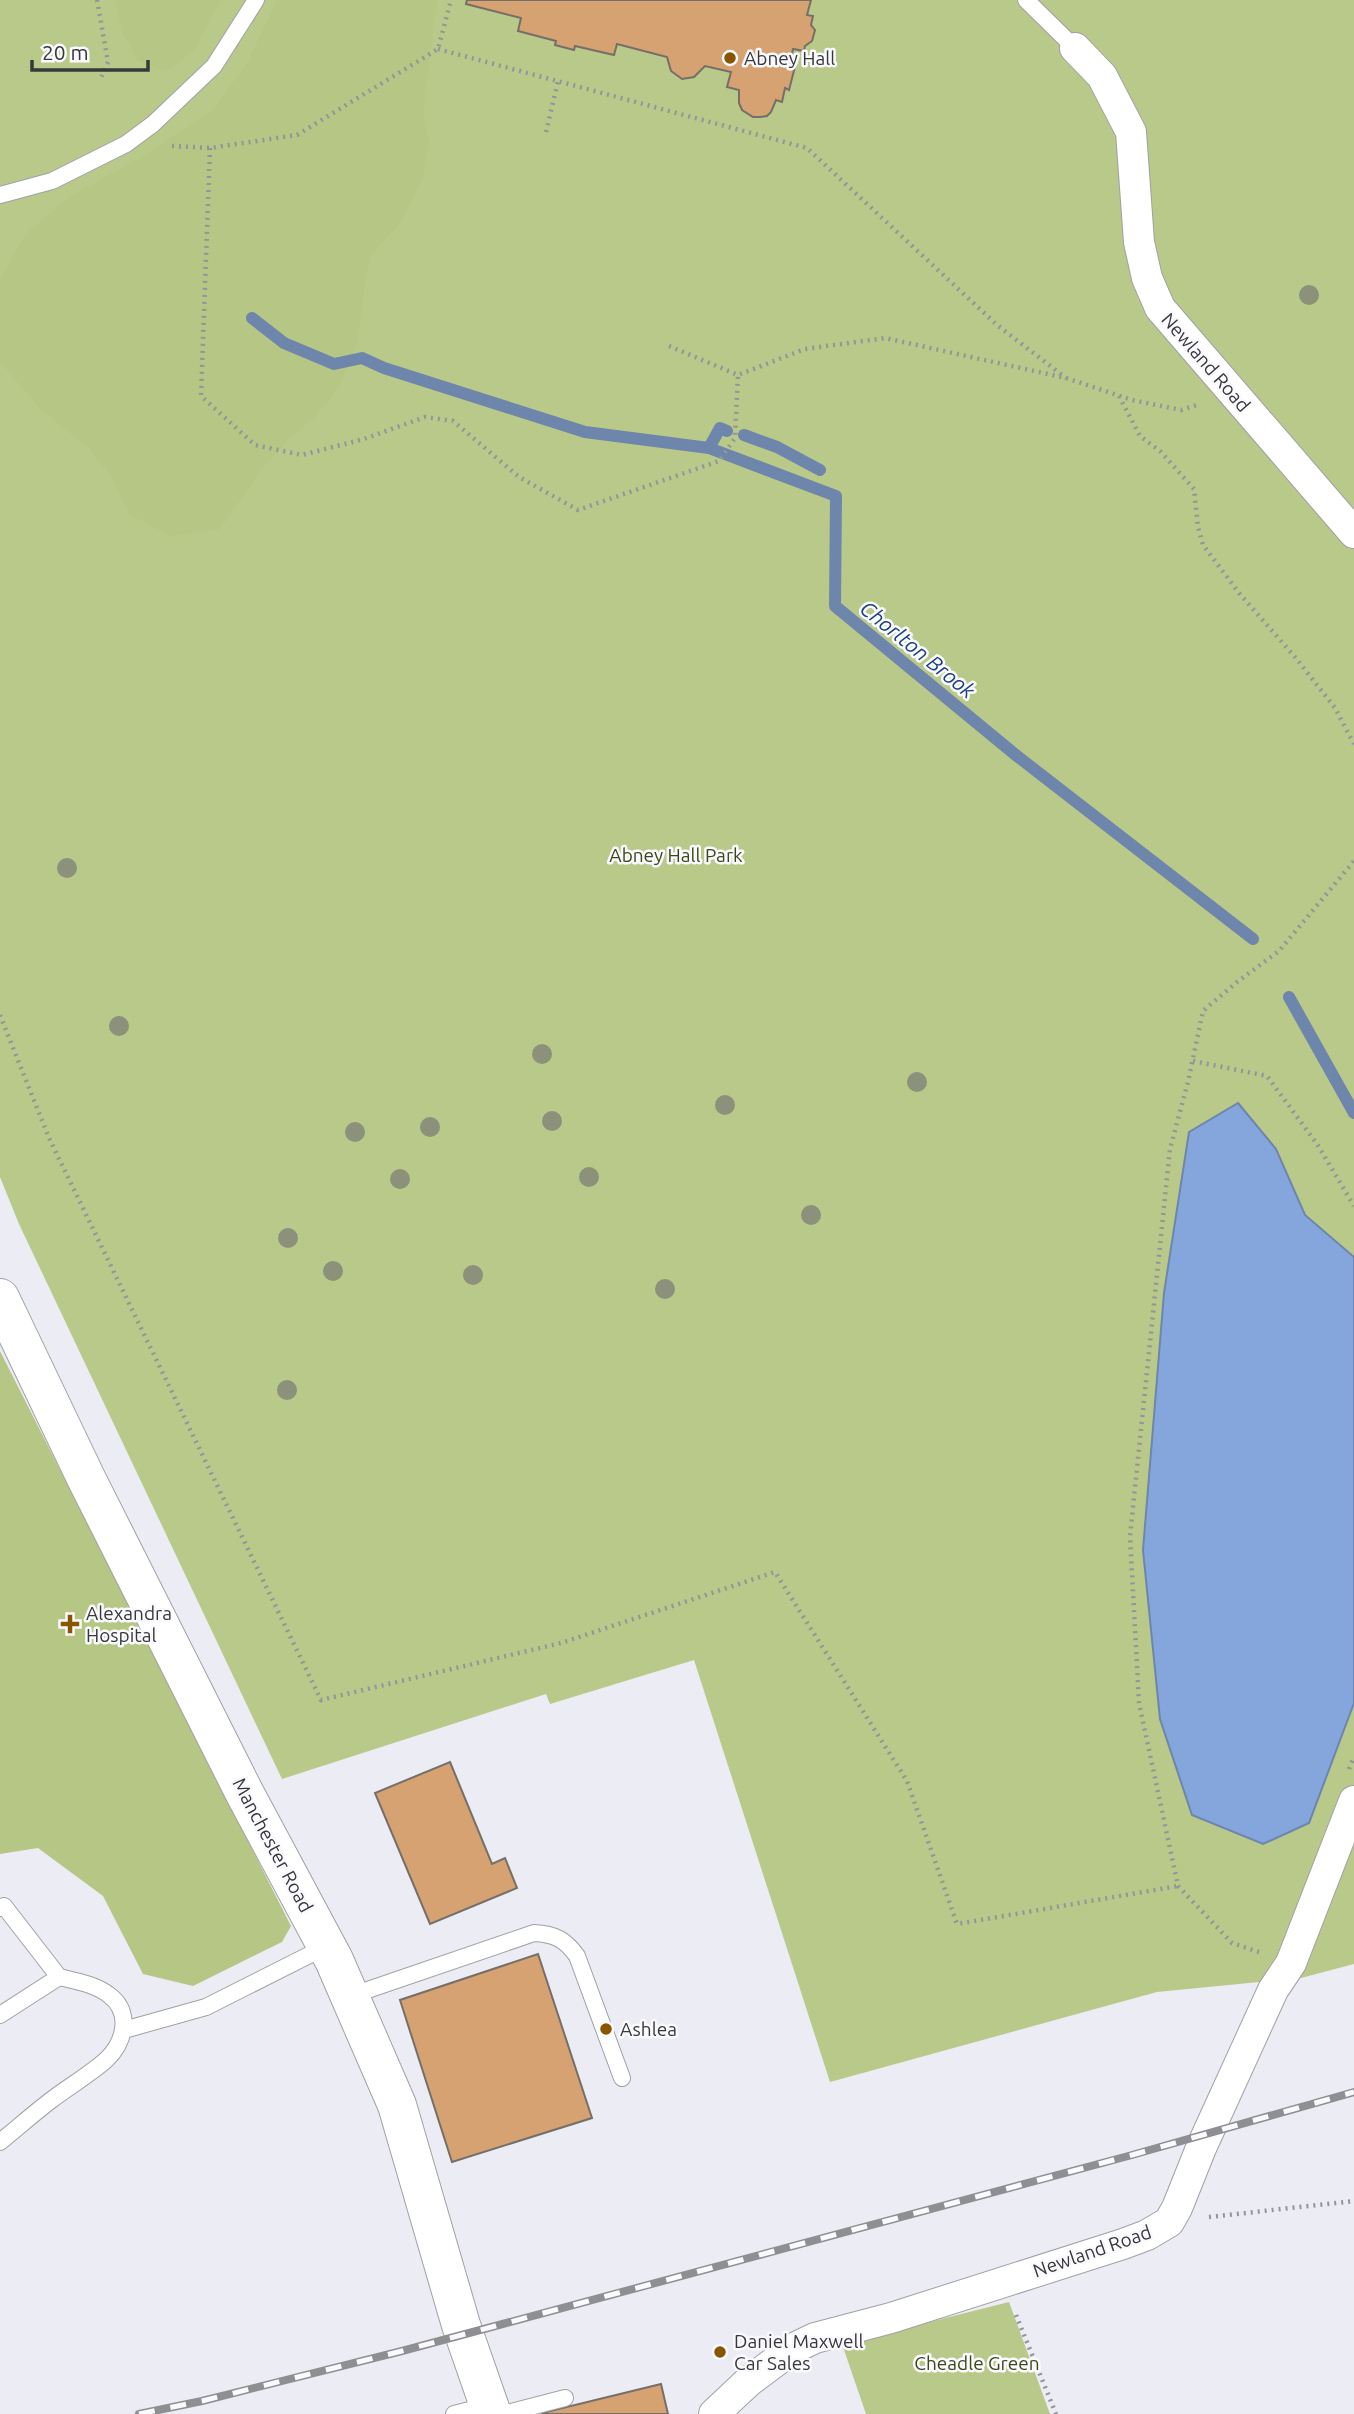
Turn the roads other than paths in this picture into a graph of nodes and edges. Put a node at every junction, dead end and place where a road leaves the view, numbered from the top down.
1 (256, 0) edge
2 (1026, 0) edge
3 (1075, 48) joint
4 (0, 195) edge
5 (1354, 533) edge
6 (0, 1298) edge
7 (1354, 1801) edge
8 (0, 1908) edge
9 (327, 1946) junction
10 (59, 1977) junction
11 (350, 1996) junction
12 (0, 2015) edge
13 (124, 2030) junction
14 (622, 2078) dead end
15 (0, 2143) edge
16 (565, 2398) dead end
17 (484, 2412) edge
18 (714, 2414) edge

1 - 4 lane
2 - 3 lane
3 - 5 street, Newland Road
6 - 9 main road, Manchester Road
7 - 18 street, Newland Road
8 - 10 lane
9 - 11 main road, Manchester Road
9 - 13 lane
10 - 12 lane
10 - 13 lane
11 - 14 lane
11 - 17 main road, Manchester Road
13 - 15 lane
16 - 17 lane

